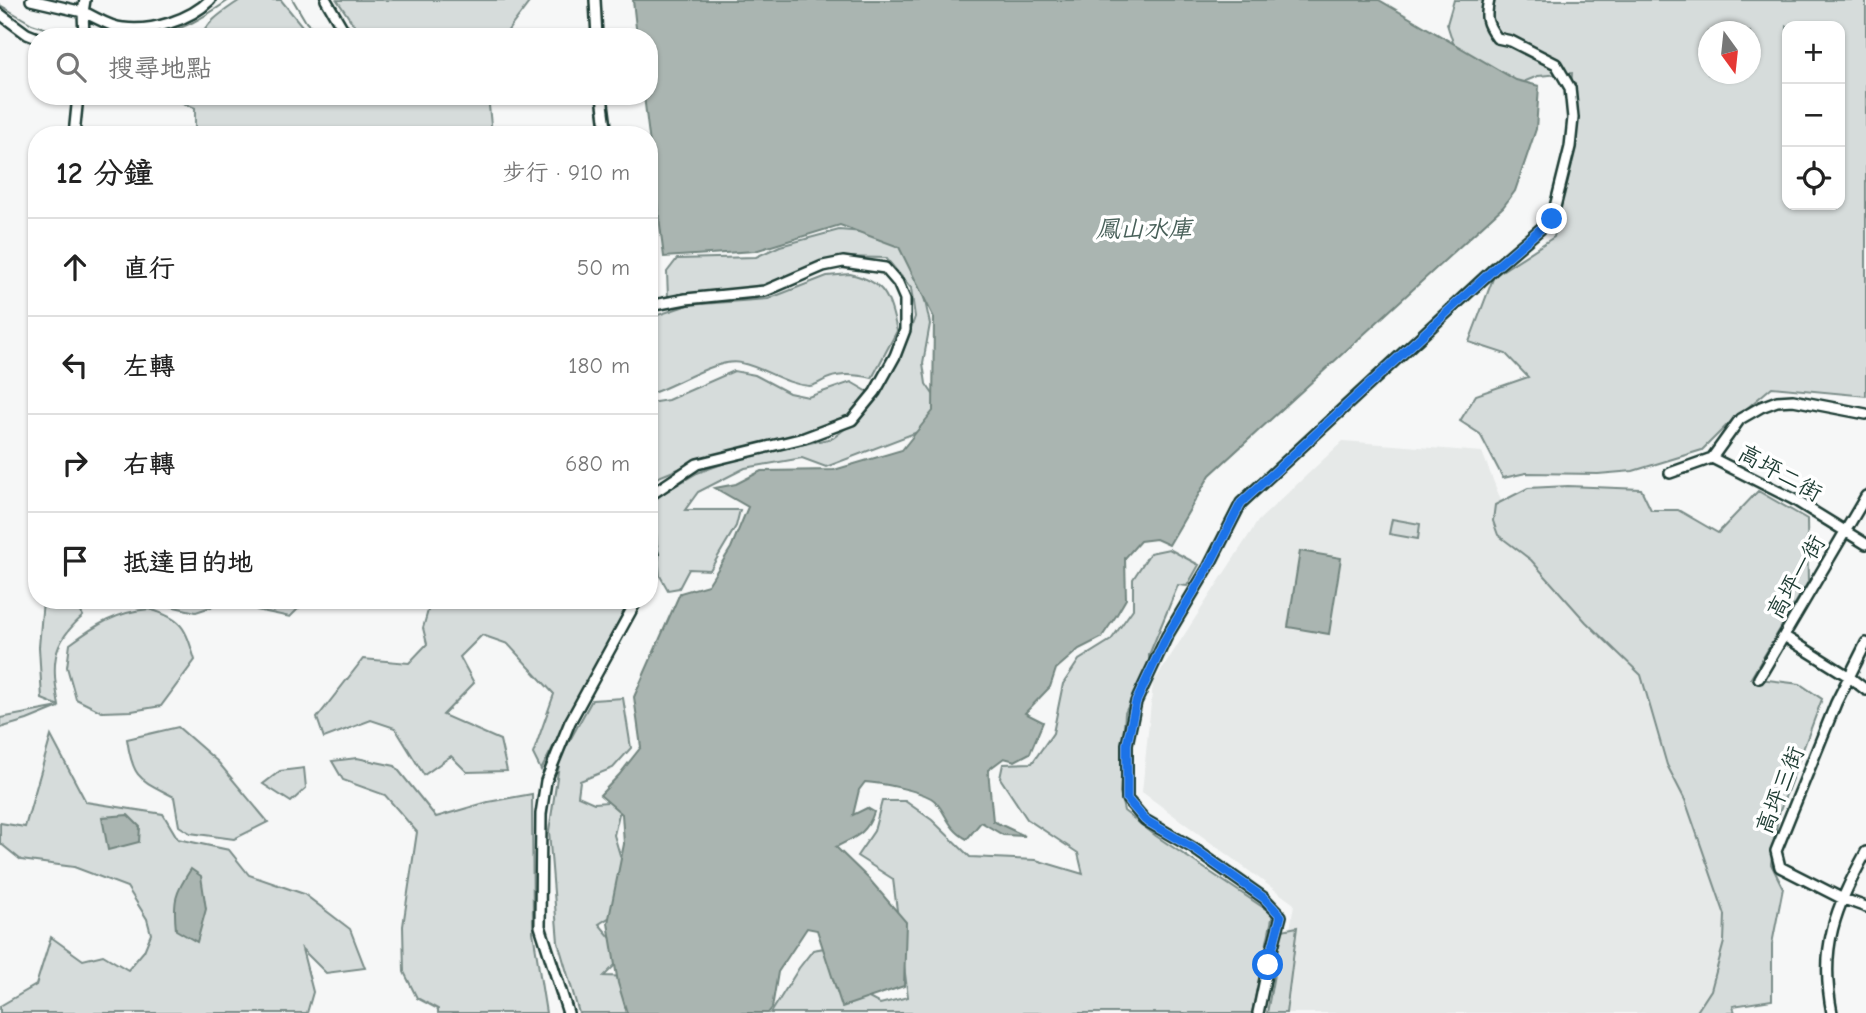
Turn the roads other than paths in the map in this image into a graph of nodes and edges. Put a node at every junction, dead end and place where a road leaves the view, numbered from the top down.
1 (31, 0) edge
2 (85, 0) edge
3 (210, 0) edge
4 (326, 0) edge
5 (594, 0) edge
6 (1489, 0) edge
7 (83, 12) junction
8 (0, 14) edge
9 (85, 28) edge
10 (130, 28) edge
11 (142, 28) edge
12 (342, 28) edge
13 (596, 28) edge
14 (28, 34) edge
15 (77, 105) edge
16 (603, 105) edge
17 (75, 126) edge
18 (606, 126) edge
19 (658, 304) edge
20 (1866, 414) edge
21 (1712, 458) junction
22 (1670, 474) dead end
23 (658, 490) edge
24 (1866, 496) edge
25 (1845, 532) junction
26 (1866, 544) edge
27 (632, 609) edge
28 (1784, 636) junction
29 (1866, 643) edge
30 (1848, 676) junction
31 (1759, 678) dead end
32 (1866, 690) edge
33 (1866, 852) edge
34 (1841, 898) junction
35 (1866, 907) edge
36 (568, 1013) edge
37 (1258, 1013) edge
38 (1832, 1013) edge

1 - 7 street
2 - 7 street
3 - 11 street
4 - 12 street
5 - 13 street
6 - 37 street
7 - 9 street
7 - 10 street
8 - 14 street
15 - 17 street
16 - 18 street
19 - 23 street
20 - 21 street
21 - 22 street
21 - 25 street, 高坪二街
24 - 25 street, 高坪一街
25 - 26 street, 高坪二街
25 - 28 street, 高坪一街
27 - 36 street
28 - 30 street
28 - 31 street, 高坪一街
29 - 30 street, 高坪三街
30 - 32 street
30 - 34 street, 高坪三街
33 - 34 street
34 - 35 street, 高坪三街
34 - 38 street

